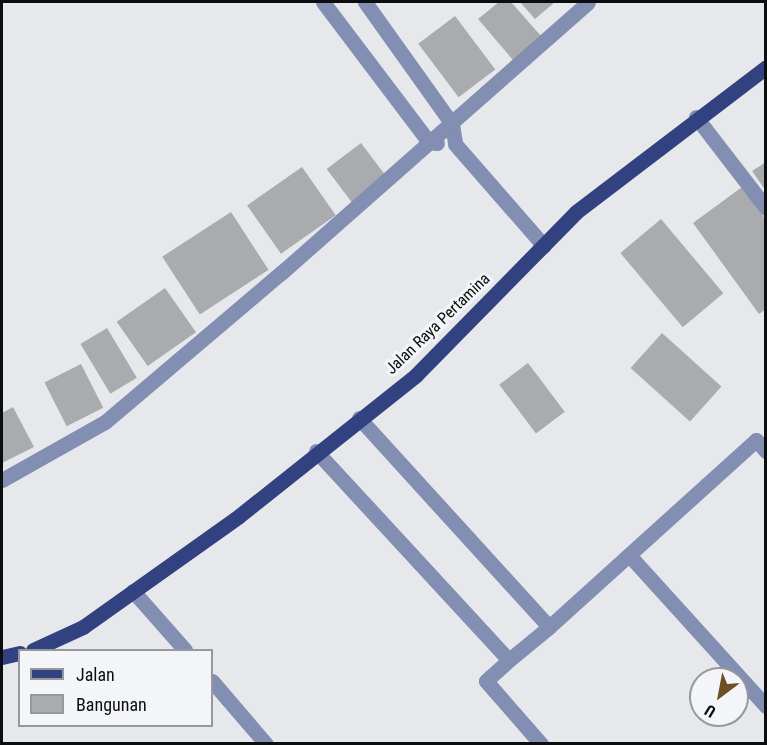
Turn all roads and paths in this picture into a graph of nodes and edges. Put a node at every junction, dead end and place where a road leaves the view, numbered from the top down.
1 (323, 2) edge
2 (365, 2) edge
3 (588, 2) edge
4 (765, 67) edge
5 (696, 117) junction
6 (452, 124) junction
7 (429, 142) junction
8 (458, 148) junction
9 (765, 208) edge
10 (544, 246) junction
11 (359, 418) junction
12 (316, 451) junction
13 (765, 451) edge
14 (2, 480) edge
15 (629, 555) junction
16 (133, 591) junction
17 (549, 627) junction
18 (37, 649) edge
19 (183, 649) edge
20 (18, 653) edge
21 (2, 657) edge
22 (509, 660) junction
23 (213, 682) edge
24 (765, 706) edge
25 (266, 744) edge
26 (541, 744) edge

1 - 7 street
2 - 6 street
3 - 6 street
4 - 5 main road, Jalan Raya Pertamina
5 - 9 street
5 - 10 main road, Jalan Raya Pertamina
6 - 7 street
6 - 8 street
7 - 8 street
7 - 14 street
8 - 10 street
10 - 11 main road, Jalan Raya Pertamina
11 - 12 main road, Jalan Raya Pertamina
11 - 17 street
12 - 16 main road, Jalan Raya Pertamina
12 - 22 street
13 - 15 street
15 - 17 street
15 - 24 street
16 - 18 main road, Jalan Raya Pertamina
16 - 19 street
17 - 22 street
20 - 21 main road
22 - 26 street
23 - 25 street

